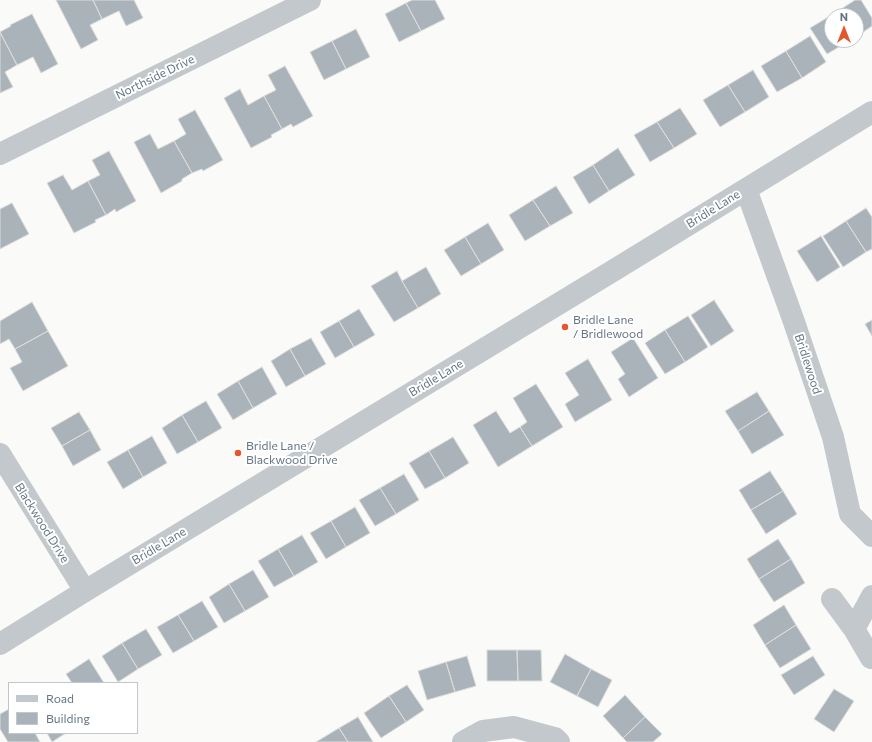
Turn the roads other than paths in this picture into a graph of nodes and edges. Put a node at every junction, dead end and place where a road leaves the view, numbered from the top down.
1 (310, 0) edge
2 (872, 112) edge
3 (0, 154) edge
4 (746, 189) junction
5 (0, 454) edge
6 (872, 536) edge
7 (84, 591) junction
8 (872, 596) edge
9 (832, 599) dead end
10 (854, 629) junction
11 (0, 644) edge
12 (872, 658) edge
13 (463, 742) edge
14 (559, 742) edge

1 - 3 street, Northside Drive
2 - 4 street, Bridle Lane
4 - 6 street, Bridlewood
4 - 7 street, Bridle Lane
5 - 7 street, Blackwood Drive
7 - 11 street, Bridle Lane
8 - 10 street
9 - 10 street
10 - 12 street
13 - 14 street

